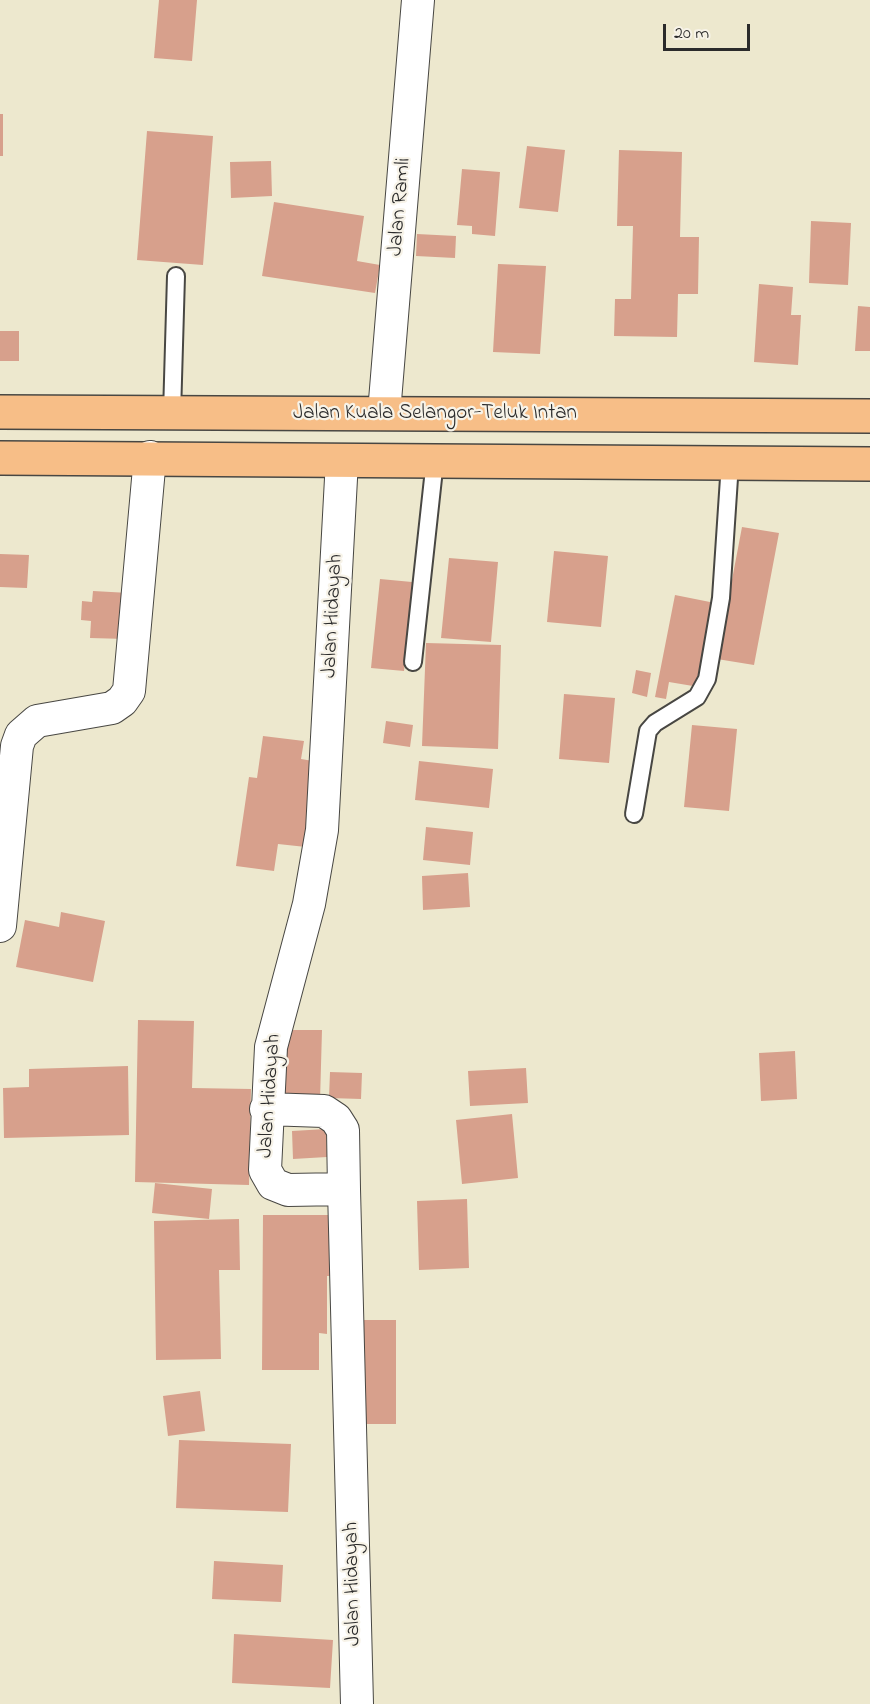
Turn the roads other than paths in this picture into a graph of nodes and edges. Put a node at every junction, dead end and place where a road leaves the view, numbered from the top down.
1 (418, 0) edge
2 (176, 276) dead end
3 (0, 412) edge
4 (384, 413) junction
5 (172, 414) junction
6 (870, 416) edge
7 (150, 457) junction
8 (0, 458) edge
9 (342, 460) junction
10 (435, 460) junction
11 (730, 463) junction
12 (870, 464) edge
13 (413, 662) dead end
14 (634, 814) dead end
15 (0, 926) edge
16 (266, 1109) junction
17 (344, 1189) junction
18 (357, 1704) edge

1 - 4 street, Jalan Ramli
2 - 5 lane
3 - 5 highway, Jalan Kuala Selangor-Teluk Intan
4 - 5 highway, Jalan Kuala Selangor-Teluk Intan
4 - 6 highway, Jalan Kuala Selangor-Teluk Intan
7 - 8 highway
7 - 9 highway
7 - 15 street
9 - 10 highway
9 - 16 street, Jalan Hidayah
10 - 11 highway
10 - 13 lane
11 - 12 highway
11 - 14 lane
16 - 17 street
16 - 17 street, Jalan Hidayah
17 - 18 street, Jalan Hidayah

